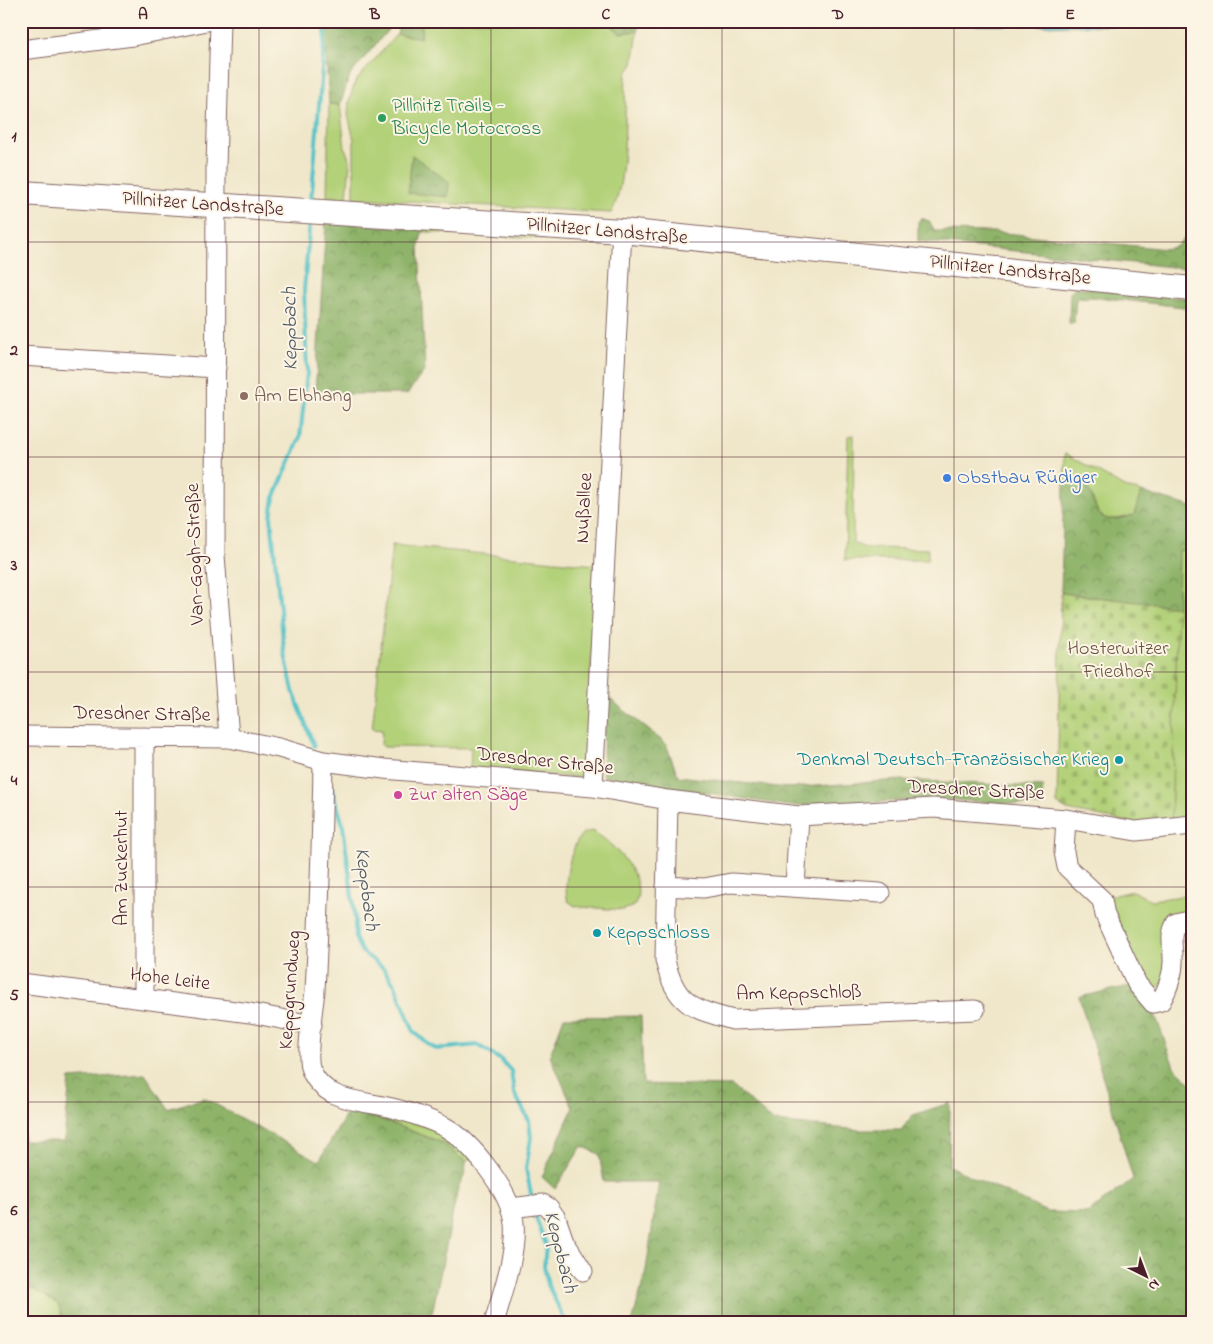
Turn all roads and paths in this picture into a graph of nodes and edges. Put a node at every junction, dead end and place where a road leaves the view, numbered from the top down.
1 (207, 21) edge
2 (220, 21) edge
3 (21, 50) edge
4 (21, 193) edge
5 (217, 205) junction
6 (622, 231) junction
7 (1192, 289) edge
8 (21, 356) edge
9 (216, 368) junction
10 (21, 736) edge
11 (144, 737) junction
12 (229, 738) junction
13 (323, 761) junction
14 (593, 787) junction
15 (668, 800) junction
16 (799, 816) junction
17 (1066, 819) junction
18 (1192, 825) edge
19 (666, 886) junction
20 (795, 887) junction
21 (880, 893) dead end
22 (1192, 919) edge
23 (21, 983) edge
24 (144, 999) junction
25 (975, 1010) dead end
26 (312, 1025) junction
27 (523, 1207) junction
28 (583, 1272) dead end
29 (494, 1323) edge

1 - 3 street
2 - 5 street, Van-Gogh-Straße
4 - 5 main road, Pillnitzer Landstraße
5 - 6 main road, Pillnitzer Landstraße
5 - 9 street, Van-Gogh-Straße
6 - 7 main road, Pillnitzer Landstraße
6 - 14 street, Nußallee
8 - 9 street
9 - 12 street, Van-Gogh-Straße
10 - 11 street, Dresdner Straße
11 - 12 street, Dresdner Straße
11 - 24 street, Am Zuckerhut
12 - 13 street, Dresdner Straße
13 - 14 street, Dresdner Straße
13 - 26 street, Keppgrundweg
14 - 15 street, Dresdner Straße
15 - 16 street, Dresdner Straße
15 - 19 street, Am Keppschloß
16 - 17 street, Dresdner Straße
16 - 20 street
17 - 18 street, Dresdner Straße
17 - 22 street, Dresdner Straße
19 - 20 street
19 - 25 street, Am Keppschloß
20 - 21 street
23 - 24 street, Hohe Leite
24 - 26 street, Hohe Leite
26 - 27 street, Keppgrundweg
27 - 28 street
27 - 29 street

